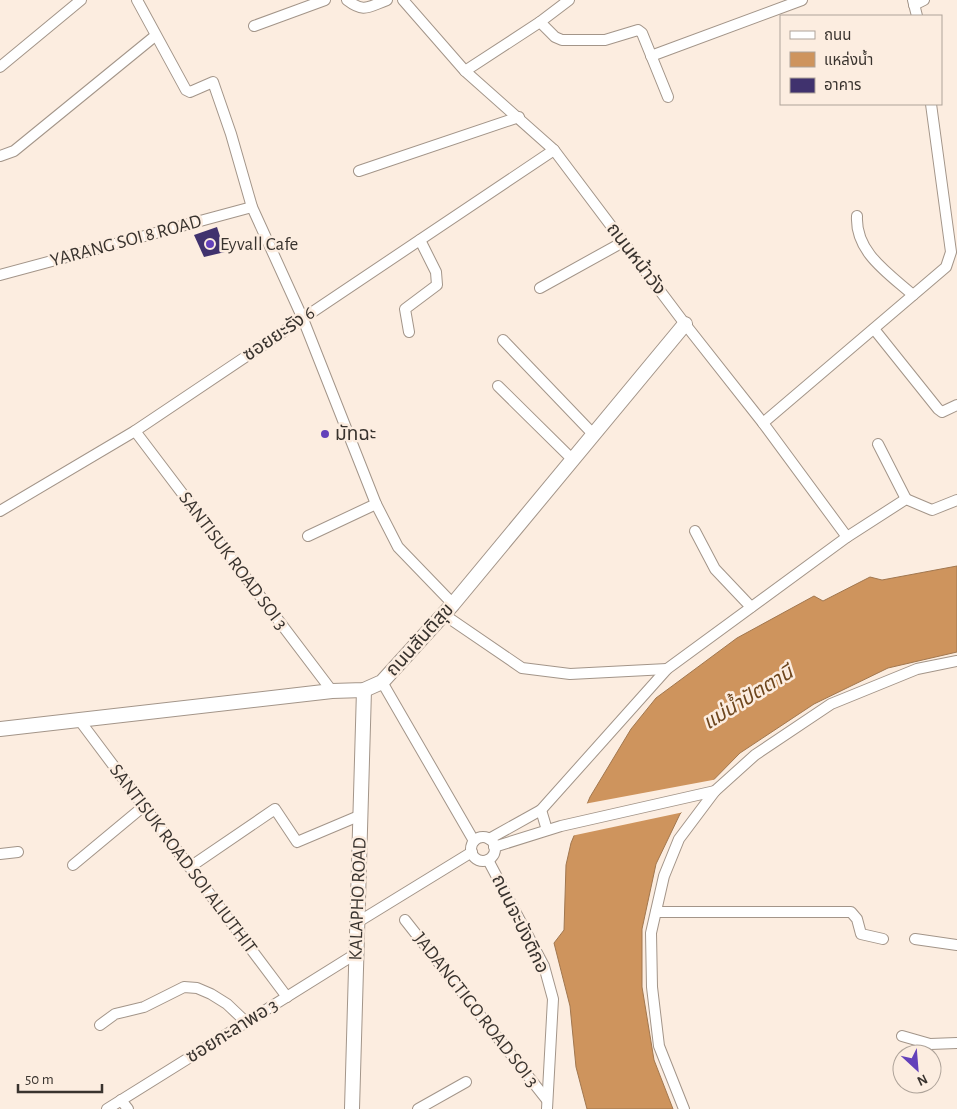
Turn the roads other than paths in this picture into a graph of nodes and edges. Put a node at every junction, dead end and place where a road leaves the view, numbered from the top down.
1 (81, 0) edge
2 (137, 0) edge
3 (325, 0) edge
4 (347, 0) edge
5 (387, 0) edge
6 (403, 0) edge
7 (569, 0) edge
8 (802, 0) edge
9 (924, 0) edge
10 (913, 2) edge
11 (916, 15) edge
12 (540, 22) junction
13 (254, 26) dead end
14 (155, 36) junction
15 (651, 56) junction
16 (0, 67) edge
17 (465, 71) junction
18 (668, 97) dead end
19 (931, 105) edge
20 (519, 117) junction
21 (554, 150) junction
22 (0, 156) edge
23 (359, 171) dead end
24 (252, 206) junction
25 (946, 214) junction
26 (857, 216) dead end
27 (957, 218) edge
28 (420, 240) junction
29 (623, 242) junction
30 (0, 275) edge
31 (540, 288) dead end
32 (913, 295) junction
33 (303, 319) junction
34 (685, 324) junction
35 (874, 329) junction
36 (408, 332) dead end
37 (503, 340) dead end
38 (498, 386) dead end
39 (957, 405) edge
40 (764, 423) junction
41 (135, 431) junction
42 (594, 435) junction
43 (878, 444) dead end
44 (573, 460) junction
45 (906, 499) junction
46 (957, 500) edge
47 (376, 504) junction
48 (0, 512) edge
49 (695, 531) dead end
50 (308, 536) dead end
51 (847, 537) junction
52 (453, 604) junction
53 (751, 607) junction
54 (443, 614) junction
55 (957, 661) edge
56 (667, 669) junction
57 (382, 682) junction
58 (364, 690) junction
59 (332, 691) junction
60 (80, 721) junction
61 (0, 729) edge
62 (709, 792) junction
63 (144, 806) junction
64 (541, 810) junction
65 (360, 815) junction
66 (547, 830) junction
67 (474, 841) junction
68 (492, 843) junction
69 (18, 852) dead end
70 (472, 852) junction
71 (0, 854) edge
72 (488, 860) junction
73 (73, 865) dead end
74 (190, 867) junction
75 (656, 912) junction
76 (405, 920) dead end
77 (358, 922) junction
78 (883, 939) dead end
79 (916, 939) dead end
80 (957, 945) edge
81 (357, 953) junction
82 (287, 997) junction
83 (246, 1022) junction
84 (100, 1025) dead end
85 (902, 1036) dead end
86 (957, 1043) edge
87 (466, 1082) dead end
88 (125, 1105) edge
89 (547, 1105) edge
90 (107, 1109) edge
91 (352, 1109) edge
92 (418, 1109) edge
93 (684, 1109) edge

1 - 16 street
2 - 14 street
3 - 13 street
4 - 5 street
6 - 17 street, ถนนหน้าวัง
7 - 12 street
8 - 15 street
9 - 10 street
10 - 11 street
12 - 15 street
12 - 17 street
14 - 22 street
14 - 24 street
15 - 18 street
17 - 20 street, ถนนหน้าวัง
19 - 25 street
20 - 21 street, ถนนหน้าวัง
20 - 23 street
21 - 28 street, ซอยยะรัง 6
21 - 29 street, ถนนหน้าวัง
24 - 30 street, YARANG SOI 8 ROAD
24 - 33 street
25 - 27 street
25 - 32 street
26 - 32 street
28 - 33 street, ซอยยะรัง 6
28 - 36 street
29 - 31 street
29 - 34 street, ถนนหน้าวัง
32 - 35 street
33 - 41 street, ซอยยะรัง 6
33 - 47 street
34 - 40 street, ถนนหน้าวัง
34 - 42 street, ถนนสันติสุข
35 - 39 street
35 - 40 street
37 - 42 street
38 - 44 street
40 - 51 street, ถนนหน้าวัง
41 - 48 street, ซอยยะรัง 6
41 - 59 street, SANTISUK ROAD SOI 3
42 - 44 street, ถนนสันติสุข
43 - 45 street
44 - 52 street, ถนนสันติสุข
45 - 46 street
45 - 51 street
47 - 50 street
47 - 52 street
49 - 53 street
51 - 53 street
52 - 54 street, ถนนสันติสุข
53 - 56 street
54 - 56 street
54 - 57 street, ถนนสันติสุข
55 - 62 street
56 - 64 street
57 - 58 street, ถนนสันติสุข
57 - 67 street
58 - 59 street, ถนนสันติสุข
58 - 65 street, KALAPHO ROAD
59 - 60 street, ถนนสันติสุข
60 - 61 street, ถนนสันติสุข
60 - 63 street, SANTISUK ROAD SOI ALIUTHIT
62 - 66 street
62 - 75 street
63 - 73 street
63 - 74 street, SANTISUK ROAD SOI ALIUTHIT
64 - 66 street
64 - 68 street
65 - 74 street
65 - 77 street, KALAPHO ROAD
66 - 68 street
67 - 68 street
67 - 70 street
68 - 72 street
69 - 71 street
70 - 72 street
70 - 77 street
72 - 89 street, ถนนจะบังติกอ
74 - 82 street, SANTISUK ROAD SOI ALIUTHIT
75 - 78 street
75 - 93 street
76 - 89 street, JADANGTIGO ROAD SOI 3
77 - 81 street, KALAPHO ROAD
79 - 80 street
81 - 82 street, ซอยกะลาพอ 3
81 - 91 street, KALAPHO ROAD
82 - 83 street, ซอยกะลาพอ 3
83 - 84 street
83 - 88 street, ซอยกะลาพอ 3
85 - 86 street
87 - 92 street
88 - 90 street, ซอยกะลาพอ 3

